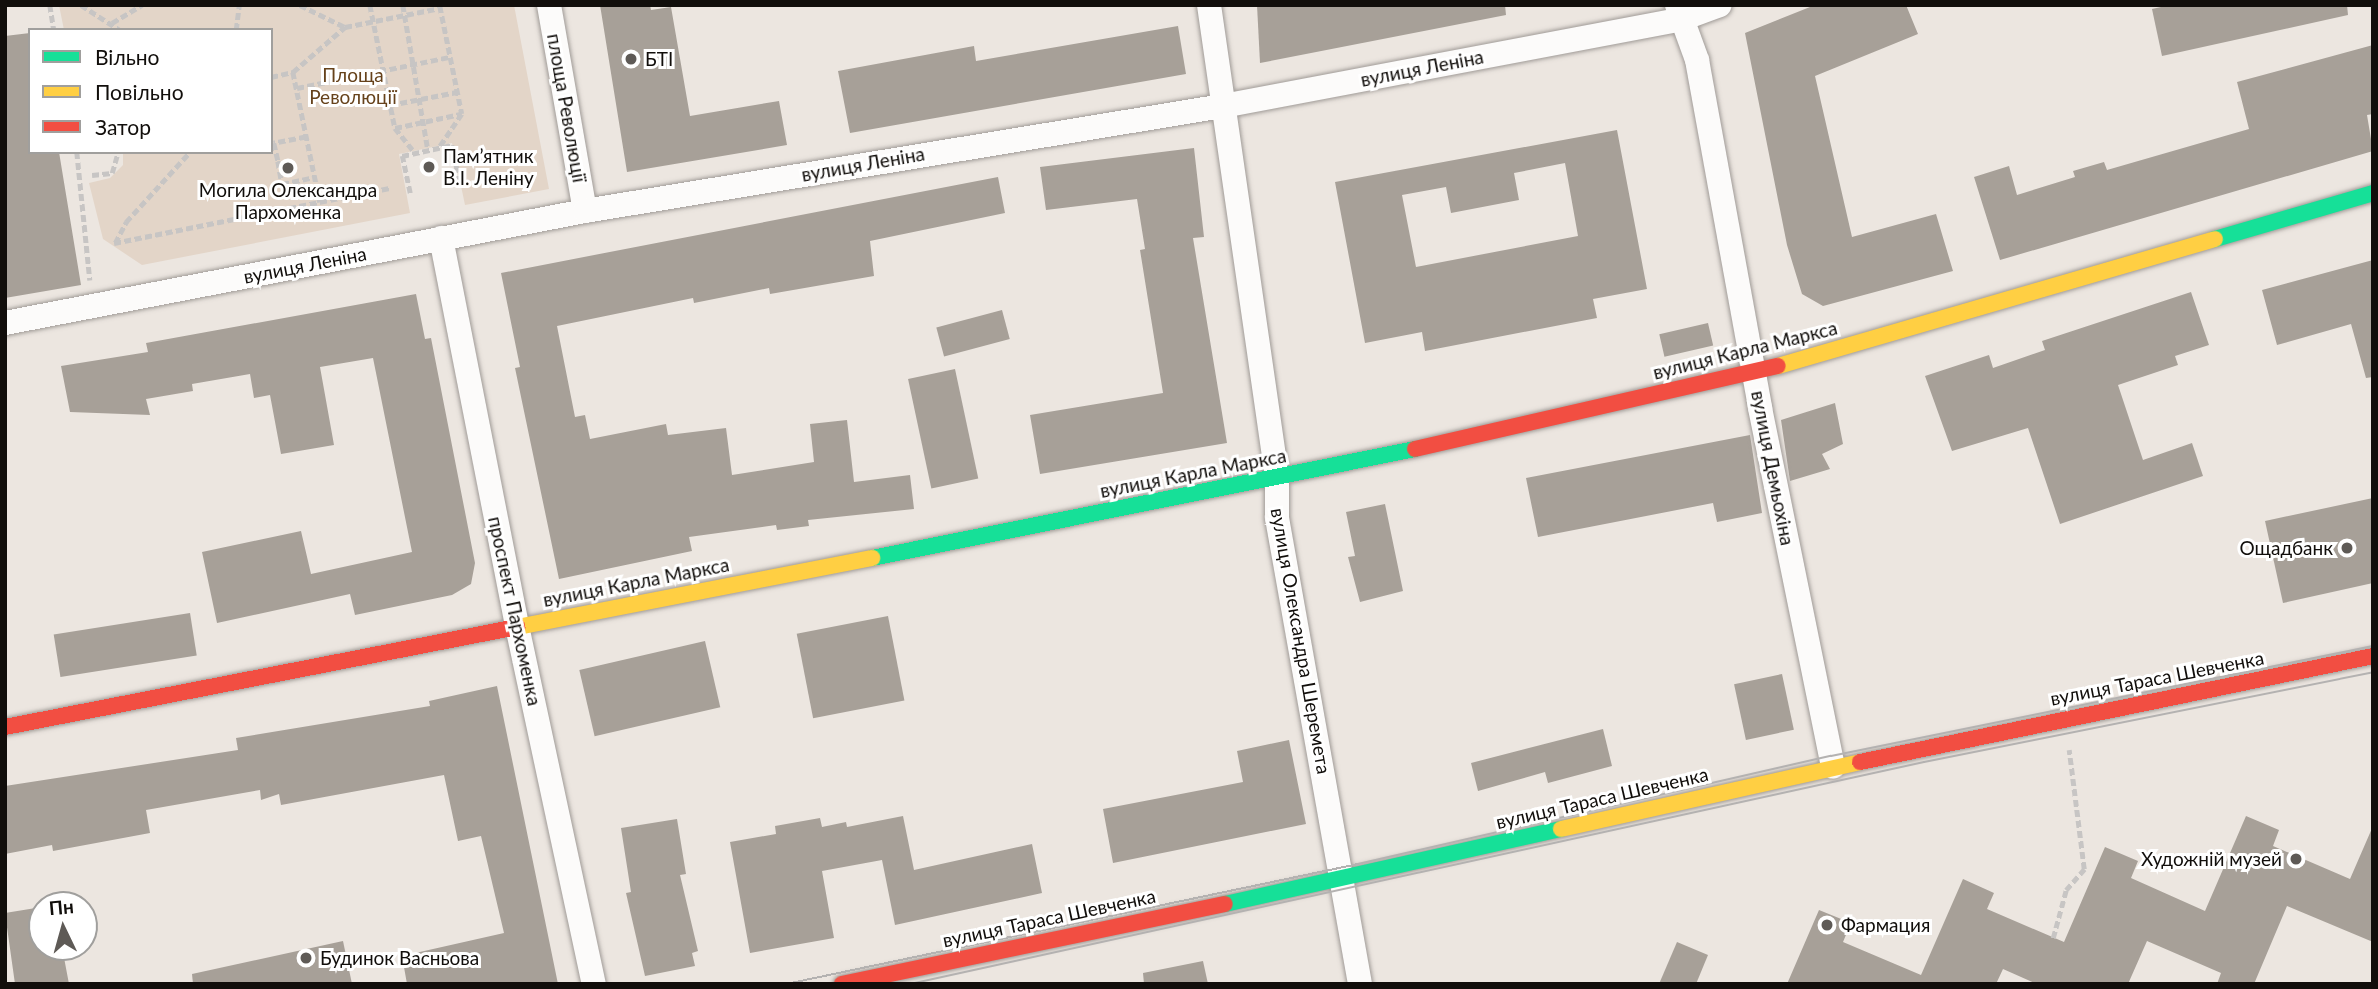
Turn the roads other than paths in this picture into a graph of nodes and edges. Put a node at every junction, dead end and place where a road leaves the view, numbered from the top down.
1 (549, 5) edge
2 (1209, 5) edge
3 (1720, 5) edge
4 (1680, 12) edge
5 (1223, 106) junction
6 (2373, 194) edge
7 (585, 211) junction
8 (441, 238) junction
9 (5, 323) edge
10 (1754, 373) junction
11 (1277, 477) junction
12 (517, 626) junction
13 (2373, 656) edge
14 (5, 727) edge
15 (1833, 767) junction
16 (1343, 879) junction
17 (918, 975) edge
18 (594, 984) edge
19 (842, 984) edge
20 (1360, 984) edge

1 - 7 street, площа Революції
2 - 5 street, вулиця Олександра Шеремета
3 - 4 street, вулиця Леніна
4 - 5 street, вулиця Леніна
4 - 10 street, вулиця Демьохіна
5 - 7 street, вулиця Леніна
5 - 11 street, вулиця Олександра Шеремета
6 - 10 main road, вулиця Карла Маркса
7 - 8 street, вулиця Леніна
8 - 9 street, вулиця Леніна
8 - 12 street, проспект Пархоменка
10 - 11 main road, вулиця Карла Маркса
10 - 15 street, вулиця Демьохіна
11 - 12 main road, вулиця Карла Маркса
11 - 16 street, вулиця Олександра Шеремета
12 - 14 main road, вулиця Карла Маркса
12 - 18 street, проспект Пархоменка
13 - 15 main road, вулиця Тараса Шевченка
15 - 16 main road, вулиця Тараса Шевченка
16 - 17 main road, вулиця Тараса Шевченка
16 - 20 street, вулиця Олександра Шеремета
17 - 19 main road, вулиця Тараса Шевченка

